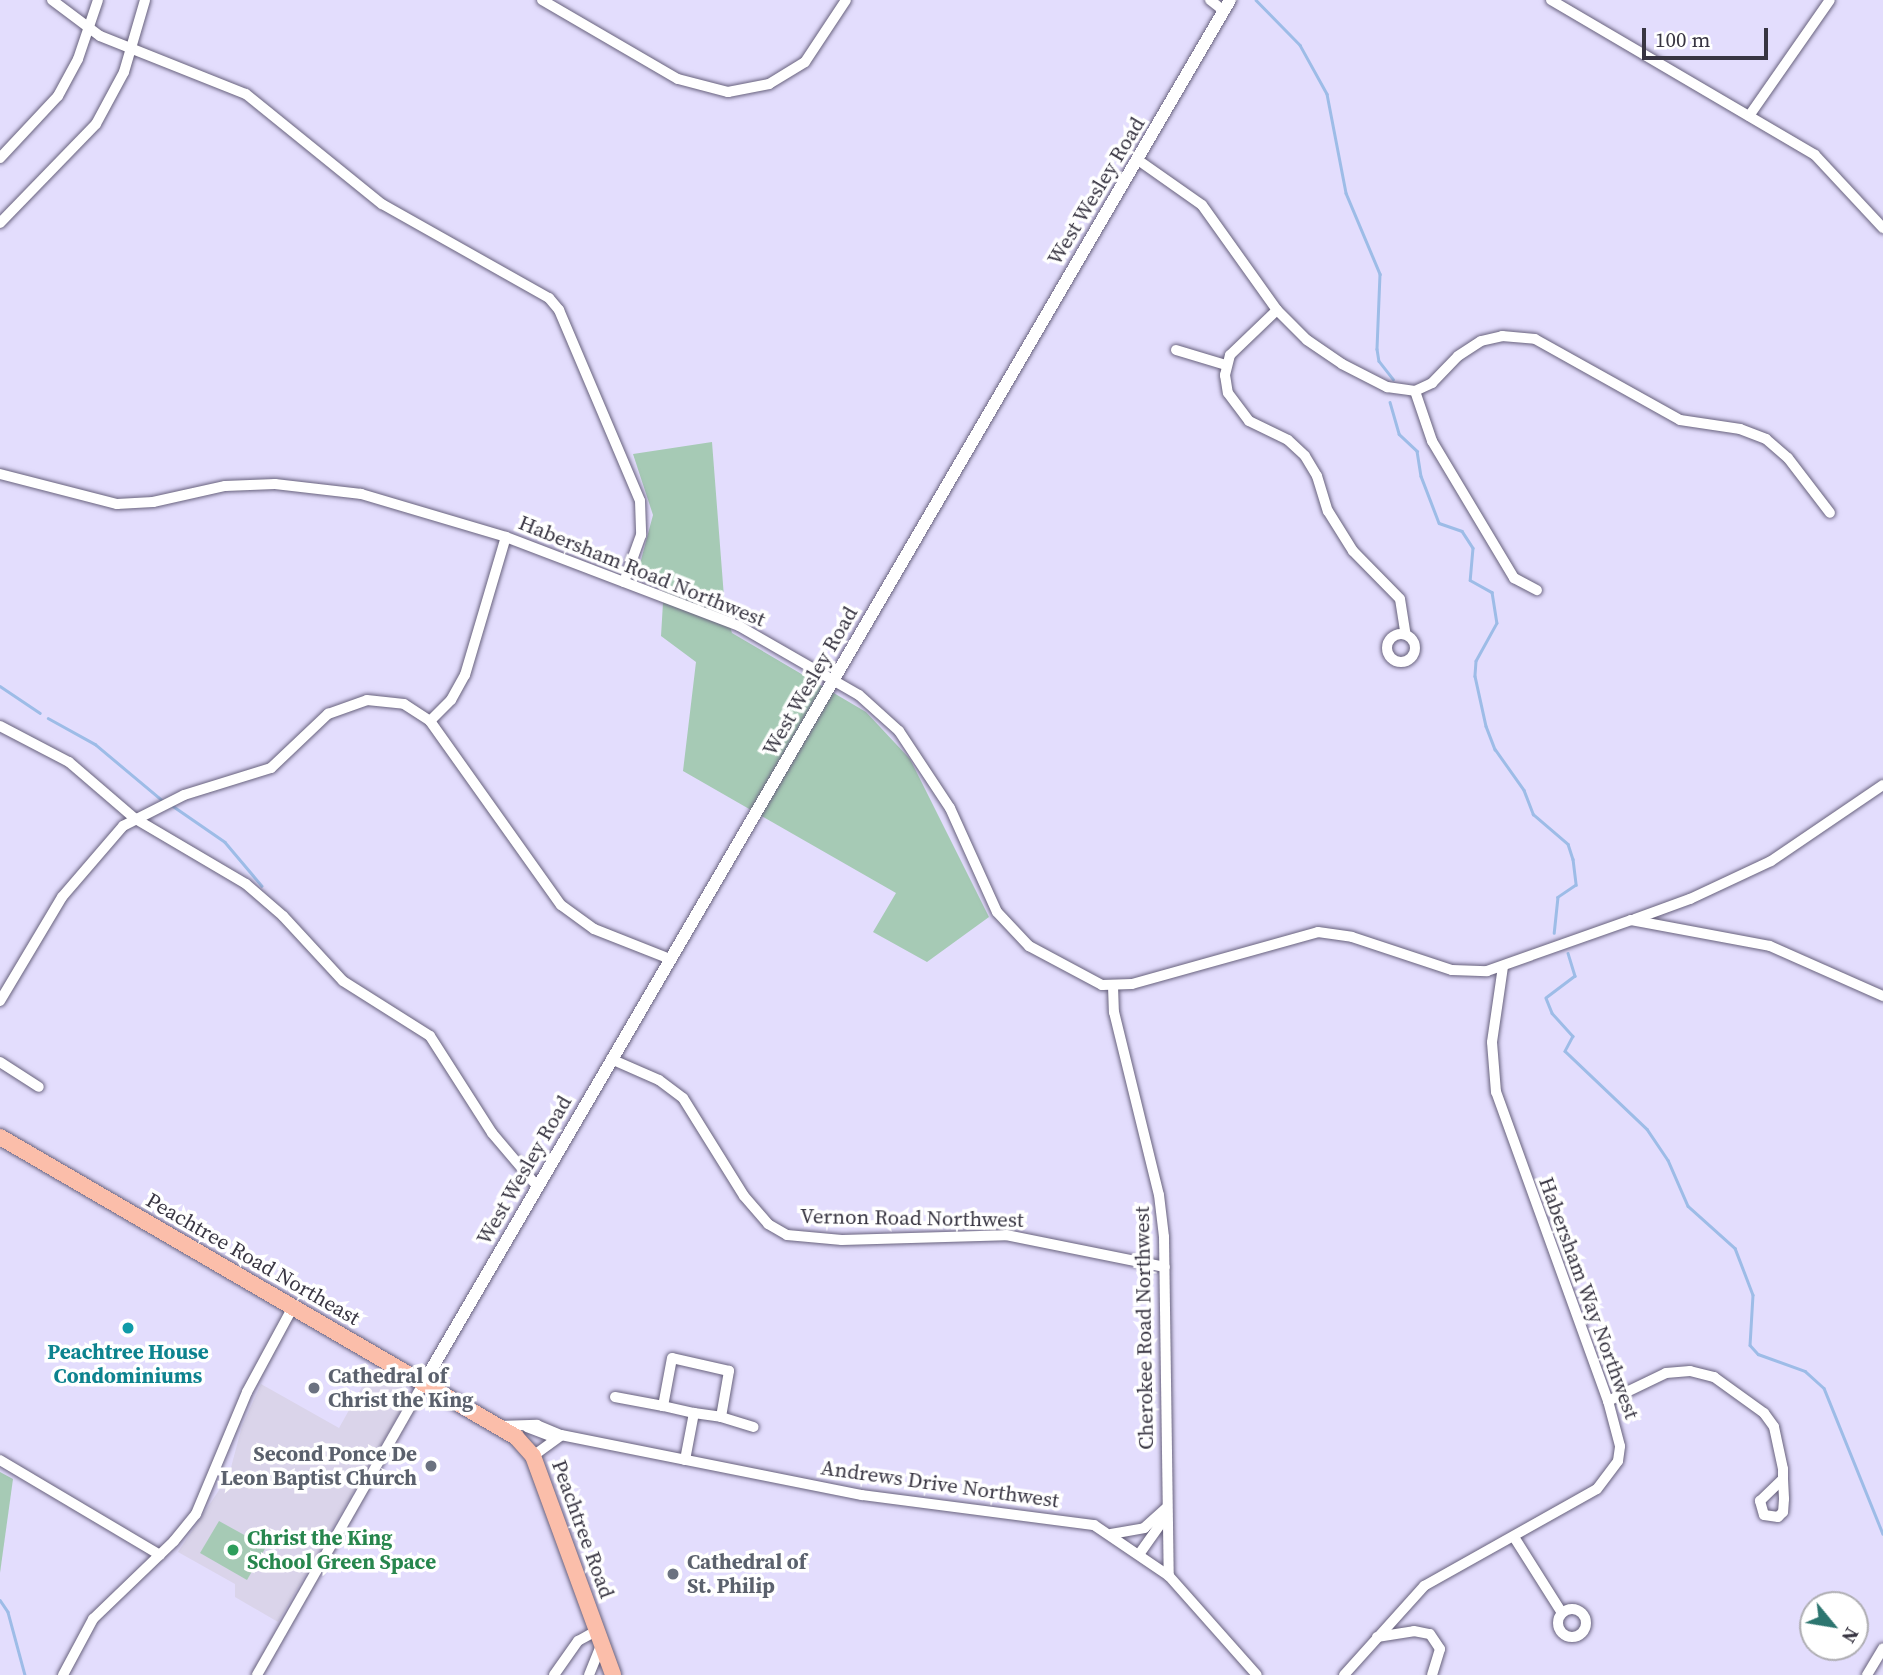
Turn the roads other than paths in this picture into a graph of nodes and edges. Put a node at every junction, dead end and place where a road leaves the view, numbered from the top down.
1 (52, 0) edge
2 (98, 0) edge
3 (145, 0) edge
4 (542, 0) edge
5 (846, 0) edge
6 (1210, 0) edge
7 (1551, 0) edge
8 (1830, 0) edge
9 (1227, 5) edge
10 (88, 28) junction
11 (132, 47) junction
12 (1748, 116) junction
13 (0, 158) edge
14 (1138, 160) junction
15 (0, 223) edge
16 (1883, 228) edge
17 (1277, 310) junction
18 (1175, 350) dead end
19 (1226, 365) junction
20 (1415, 390) junction
21 (0, 474) edge
22 (1830, 513) dead end
23 (506, 537) junction
24 (624, 582) junction
25 (1536, 590) dead end
26 (1406, 635) dead end
27 (833, 679) junction
28 (430, 721) junction
29 (0, 726) edge
30 (1883, 786) edge
31 (134, 818) junction
32 (1631, 920) junction
33 (670, 958) junction
34 (1503, 967) junction
35 (1113, 986) junction
36 (1883, 996) edge
37 (0, 1001) edge
38 (611, 1059) junction
39 (0, 1062) edge
40 (39, 1087) dead end
41 (0, 1137) edge
42 (537, 1186) junction
43 (1165, 1267) junction
44 (293, 1307) junction
45 (424, 1381) junction
46 (615, 1397) dead end
47 (1608, 1401) junction
48 (663, 1406) junction
49 (694, 1413) junction
50 (721, 1417) junction
51 (492, 1422) junction
52 (754, 1427) dead end
53 (561, 1435) junction
54 (533, 1456) junction
55 (0, 1460) edge
56 (685, 1460) junction
57 (1783, 1479) dead end
58 (1168, 1515) junction
59 (1111, 1534) junction
60 (1514, 1537) junction
61 (160, 1555) junction
62 (1143, 1555) junction
63 (1169, 1576) junction
64 (1562, 1613) dead end
65 (600, 1637) junction
66 (1377, 1637) junction
67 (1883, 1648) edge
68 (63, 1675) edge
69 (257, 1675) edge
70 (554, 1675) edge
71 (589, 1675) edge
72 (613, 1675) edge
73 (1257, 1675) edge
74 (1344, 1675) edge
75 (1432, 1675) edge
76 (1867, 1675) edge

1 - 10 street
2 - 10 street
3 - 11 street
4 - 5 street
6 - 9 street
7 - 12 street
8 - 12 street
9 - 14 street, West Wesley Road
10 - 11 street
10 - 13 street
11 - 15 street
11 - 24 street
12 - 16 street
14 - 17 street
14 - 27 street, West Wesley Road
17 - 19 street
17 - 20 street
18 - 19 street
19 - 26 street
20 - 22 street
20 - 25 street
21 - 23 street, Habersham Road Northwest
23 - 24 street, Habersham Road Northwest
23 - 28 street
24 - 27 street, Habersham Road Northwest
27 - 33 street, West Wesley Road
27 - 35 street, Habersham Road Northwest
28 - 31 street
28 - 33 street
29 - 31 street
30 - 32 street
31 - 37 street
31 - 42 street
32 - 34 street
32 - 36 street
33 - 38 street, West Wesley Road
34 - 35 street
34 - 47 street, Habersham Way Northwest
35 - 43 street, Cherokee Road Northwest
38 - 42 street, West Wesley Road
38 - 43 street, Vernon Road Northwest
39 - 40 street
41 - 44 highway, Peachtree Road Northeast
42 - 45 street, West Wesley Road
43 - 58 street, Cherokee Road Northwest
44 - 45 highway, Peachtree Road Northeast
44 - 61 street
45 - 51 highway, Peachtree Road Northeast
45 - 69 street
46 - 48 street
47 - 57 street
47 - 60 street, Habersham Way Northwest
48 - 49 street
48 - 50 street
49 - 50 street
49 - 56 street
50 - 52 street
51 - 53 street, Andrews Drive Northwest
51 - 54 highway, Peachtree Road
53 - 54 street
53 - 56 street, Andrews Drive Northwest
54 - 65 highway, Peachtree Road
55 - 61 street
56 - 59 street, Andrews Drive Northwest
58 - 59 street
58 - 62 street
58 - 63 street, Cherokee Road Northwest
59 - 62 street, Andrews Drive Northwest
60 - 64 street
60 - 66 street, Habersham Way Northwest
61 - 68 street
62 - 63 street, Andrews Drive Northwest
63 - 73 street, Andrews Drive Northwest
65 - 70 street
65 - 71 street
65 - 72 highway, Peachtree Road
66 - 74 street, Habersham Way Northwest
66 - 75 street
67 - 76 street

